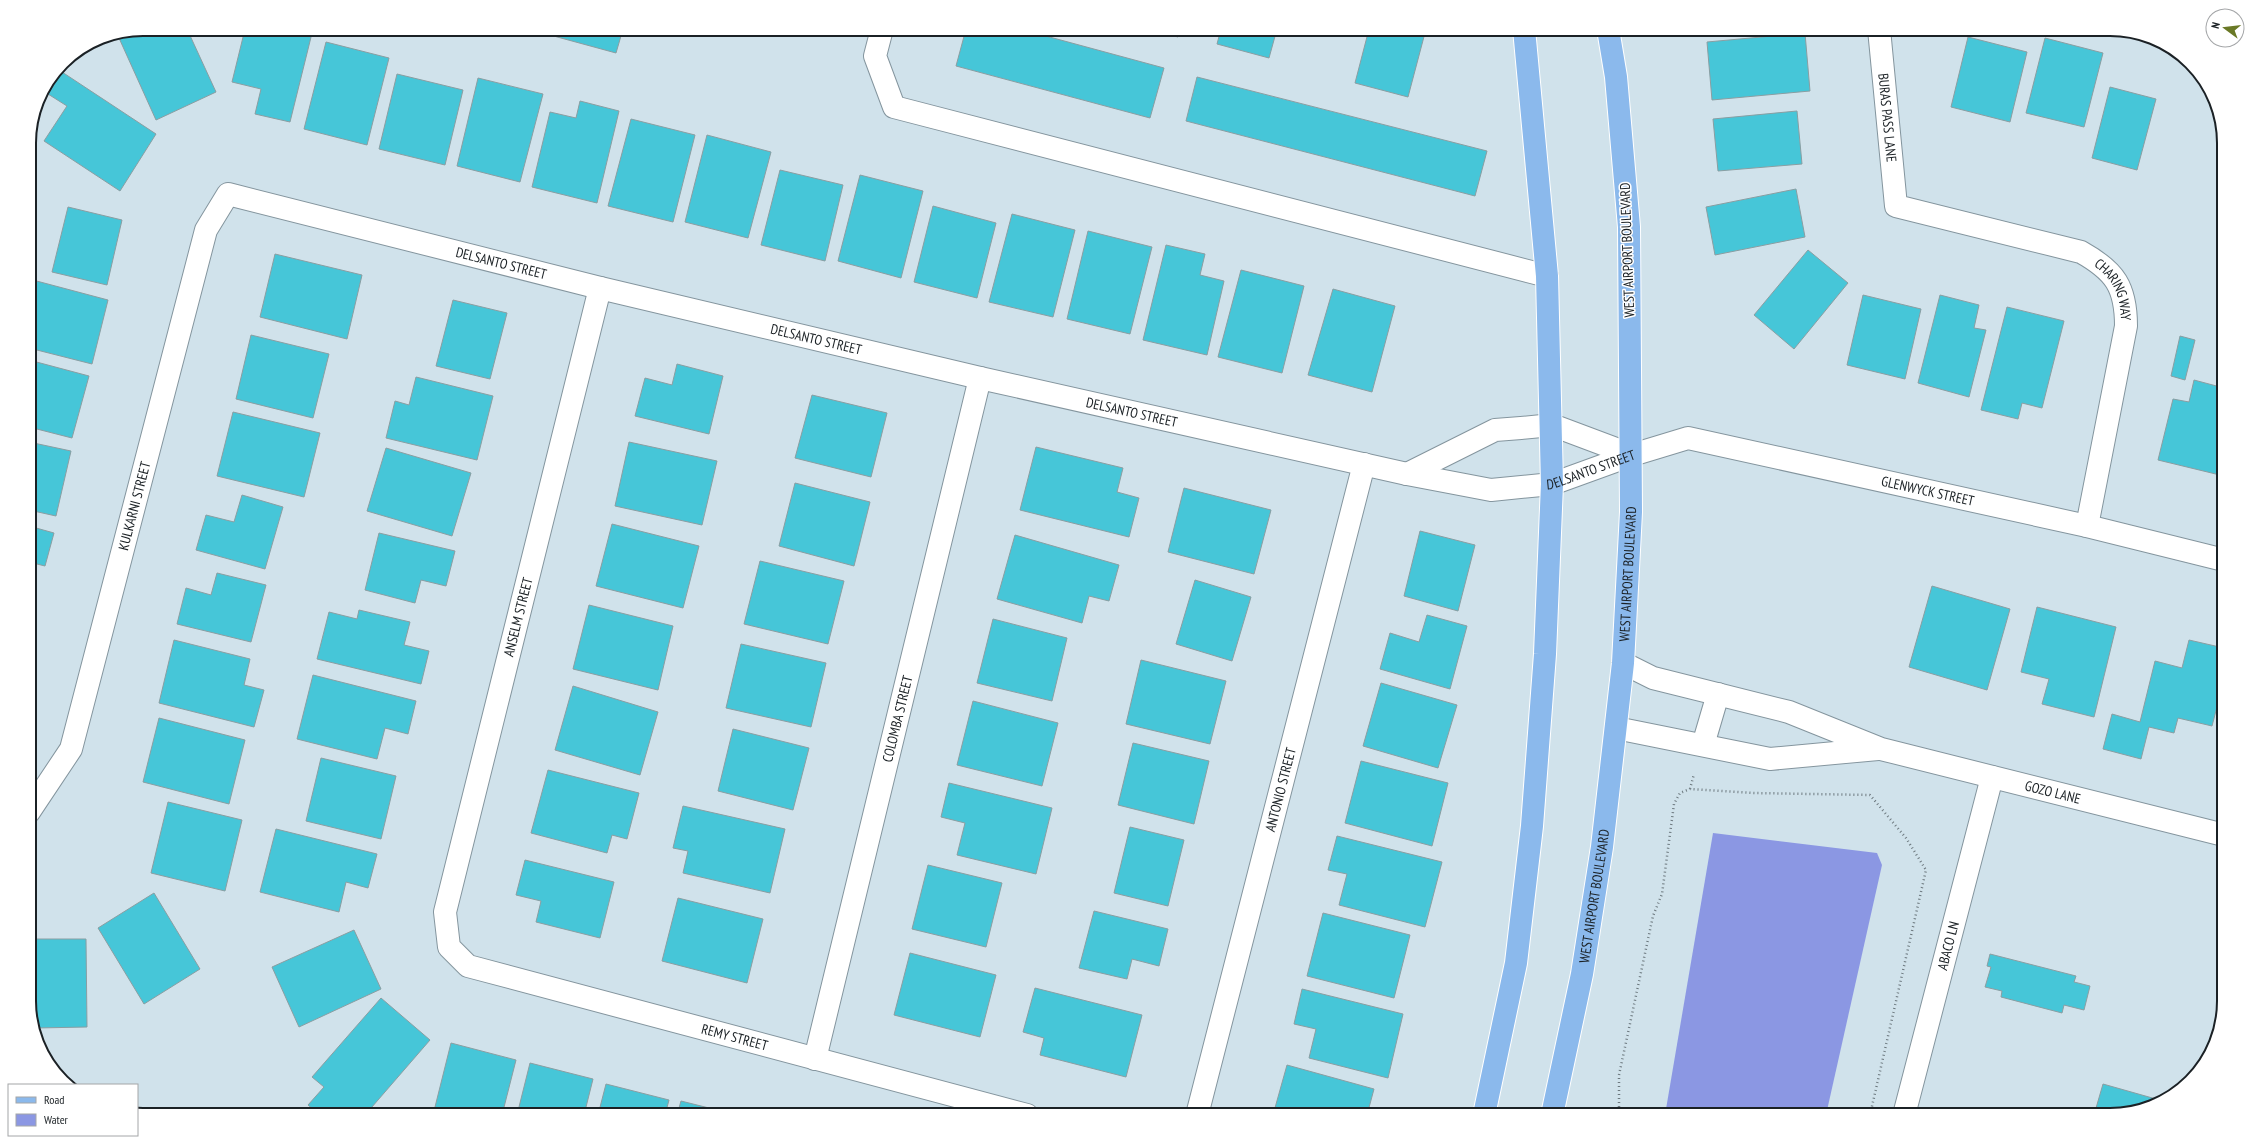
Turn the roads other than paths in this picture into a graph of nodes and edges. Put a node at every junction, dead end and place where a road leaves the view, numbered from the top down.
1 (880, 36) edge
2 (1525, 36) edge
3 (1609, 36) edge
4 (1880, 36) edge
5 (228, 194) joint
6 (1896, 206) joint
7 (1547, 276) junction
8 (600, 288) junction
9 (980, 378) junction
10 (1552, 426) junction
11 (1632, 455) junction
12 (1364, 464) junction
13 (1406, 474) junction
14 (1552, 484) junction
15 (2087, 526) junction
16 (2217, 558) edge
17 (1623, 663) junction
18 (1718, 694) junction
19 (1616, 728) junction
20 (1703, 745) junction
21 (1881, 749) junction
22 (1992, 777) junction
23 (36, 802) edge
24 (2217, 833) edge
25 (449, 947) joint
26 (815, 1059) junction
27 (1000, 1108) edge
28 (1199, 1108) edge
29 (1485, 1108) edge
30 (1553, 1108) edge
31 (1906, 1108) edge

1 - 7 street
2 - 7 main road
3 - 11 main road, WEST AIRPORT BOULEVARD
4 - 6 street, BURAS PASS LANE
5 - 8 street, DELSANTO STREET
5 - 23 street, KULKARNI STREET
6 - 15 street, CHARING WAY
7 - 10 main road
8 - 9 street, DELSANTO STREET
8 - 25 street, ANSELM STREET
9 - 12 street, DELSANTO STREET
9 - 26 street, COLOMBA STREET
10 - 11 street, DELSANTO STREET
10 - 13 street, DELSANTO STREET
10 - 14 main road
11 - 14 street, DELSANTO STREET
11 - 15 street, GLENWYCK STREET
11 - 17 main road, WEST AIRPORT BOULEVARD
12 - 13 street, DELSANTO STREET
12 - 28 street, ANTONIO STREET
13 - 14 street, DELSANTO STREET
14 - 29 main road
15 - 16 street, GLENWYCK STREET
17 - 18 street
17 - 19 main road, WEST AIRPORT BOULEVARD
18 - 20 street
18 - 21 street
19 - 20 street
19 - 30 main road, WEST AIRPORT BOULEVARD
20 - 21 street
21 - 22 street, GOZO LANE
22 - 24 street, GOZO LANE
22 - 31 street, ABACO LN
25 - 26 street, REMY STREET
26 - 27 street, REMY STREET

